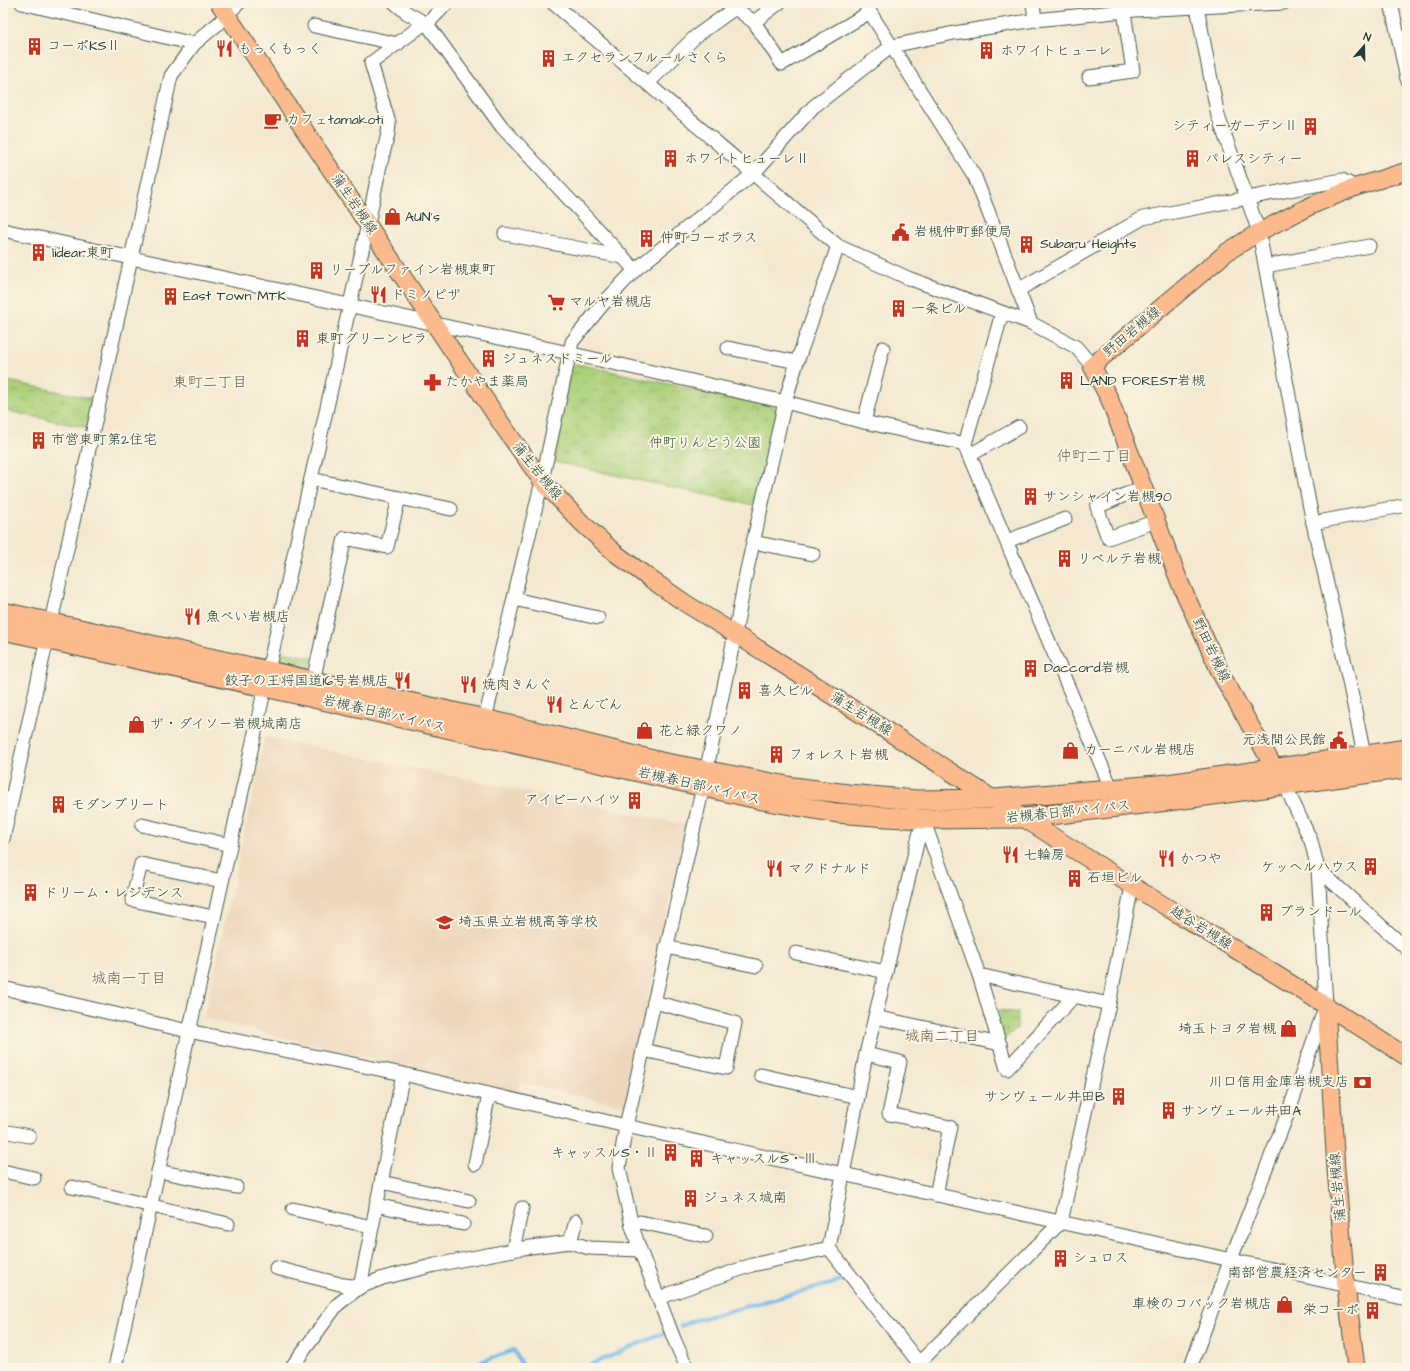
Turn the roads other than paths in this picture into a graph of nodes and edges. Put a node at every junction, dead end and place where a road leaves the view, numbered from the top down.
1 (22, 3) edge
2 (239, 3) edge
3 (395, 3) edge
4 (447, 3) edge
5 (553, 3) edge
6 (779, 3) edge
7 (1032, 3) edge
8 (1284, 3) edge
9 (1391, 3) edge
10 (1197, 7) junction
11 (867, 8) edge
12 (223, 9) edge
13 (1124, 12) junction
14 (1035, 20) junction
15 (754, 22) junction
16 (426, 24) junction
17 (314, 26) dead end
18 (194, 44) junction
19 (398, 44) junction
20 (892, 46) junction
21 (1089, 77) dead end
22 (1407, 79) edge
23 (648, 84) junction
24 (1407, 171) edge
25 (754, 173) junction
26 (1356, 187) junction
27 (1248, 199) junction
28 (368, 224) junction
29 (3, 230) edge
30 (1259, 232) junction
31 (505, 234) dead end
32 (838, 246) junction
33 (1369, 246) dead end
34 (623, 257) junction
35 (131, 258) junction
36 (1266, 266) junction
37 (635, 270) junction
38 (1018, 290) junction
39 (349, 306) junction
40 (1002, 313) junction
41 (434, 323) junction
42 (1031, 323) junction
43 (728, 348) dead end
44 (883, 348) dead end
45 (569, 354) junction
46 (797, 362) junction
47 (1092, 366) junction
48 (785, 402) junction
49 (864, 422) junction
50 (1018, 427) dead end
51 (968, 449) junction
52 (311, 478) junction
53 (542, 481) junction
54 (1143, 487) junction
55 (398, 498) junction
56 (1407, 505) edge
57 (451, 509) dead end
58 (1065, 519) dead end
59 (1156, 521) junction
60 (1313, 523) junction
61 (1007, 541) junction
62 (753, 542) junction
63 (813, 554) dead end
64 (514, 599) junction
65 (3, 612) edge
66 (598, 618) dead end
67 (3, 630) edge
68 (49, 630) junction
69 (735, 634) junction
70 (266, 679) junction
71 (313, 681) junction
72 (485, 719) junction
73 (1407, 749) edge
74 (1364, 755) junction
75 (1274, 768) junction
76 (1407, 768) edge
77 (705, 779) junction
78 (1285, 785) junction
79 (1112, 790) junction
80 (994, 799) junction
81 (1025, 818) junction
82 (923, 819) junction
83 (142, 825) dead end
84 (3, 839) edge
85 (230, 845) junction
86 (1318, 869) junction
87 (222, 881) junction
88 (1132, 886) junction
89 (214, 917) junction
90 (666, 947) junction
91 (1407, 949) edge
92 (796, 952) dead end
93 (756, 966) dead end
94 (886, 972) junction
95 (979, 976) junction
96 (3, 988) edge
97 (1074, 996) junction
98 (654, 1002) junction
99 (1108, 1004) junction
100 (1326, 1005) junction
101 (876, 1017) junction
102 (188, 1031) junction
103 (1000, 1044) junction
104 (643, 1050) junction
105 (866, 1054) junction
106 (1407, 1057) edge
107 (403, 1074) junction
108 (761, 1075) dead end
109 (489, 1094) junction
110 (858, 1097) junction
111 (626, 1126) junction
112 (3, 1130) edge
113 (29, 1136) dead end
114 (475, 1164) dead end
115 (3, 1171) edge
116 (158, 1172) junction
117 (843, 1174) junction
118 (34, 1178) dead end
119 (381, 1182) junction
120 (236, 1187) dead end
121 (72, 1188) dead end
122 (936, 1195) junction
123 (469, 1201) dead end
124 (376, 1205) junction
125 (150, 1206) junction
126 (522, 1208) dead end
127 (293, 1209) dead end
128 (576, 1221) dead end
129 (1061, 1222) junction
130 (228, 1224) dead end
131 (463, 1224) dead end
132 (372, 1226) junction
133 (632, 1226) junction
134 (706, 1236) dead end
135 (570, 1242) junction
136 (829, 1248) junction
137 (513, 1250) junction
138 (640, 1250) junction
139 (1231, 1259) junction
140 (276, 1268) dead end
141 (360, 1286) junction
142 (1346, 1286) junction
143 (658, 1298) junction
144 (1407, 1299) edge
145 (917, 1365) edge
146 (115, 1368) edge
147 (291, 1368) edge
148 (687, 1368) edge
149 (1190, 1368) edge
150 (1356, 1368) edge

1 - 18 street
2 - 12 street
3 - 16 street
4 - 16 street
5 - 23 street
6 - 15 street
7 - 14 street
8 - 10 street
9 - 22 street
10 - 13 street
10 - 27 street
11 - 15 street
11 - 20 street
12 - 18 street
12 - 28 main road, 蒲生岩槻線
13 - 14 street
13 - 21 street
14 - 20 street
15 - 23 street
16 - 19 street
16 - 34 street
17 - 19 street
18 - 35 street
19 - 28 street
20 - 25 street
20 - 38 street
23 - 25 street
24 - 26 main road, 野田岩槻線
25 - 32 street
25 - 37 street
26 - 27 street
26 - 30 main road, 野田岩槻線
27 - 30 street
27 - 38 street
28 - 39 street
28 - 41 main road, 蒲生岩槻線
29 - 35 street
30 - 36 street
30 - 47 main road, 野田岩槻線
31 - 34 street
32 - 40 street
32 - 46 street
33 - 36 street
34 - 37 street
35 - 39 street
35 - 68 street
36 - 60 street
37 - 45 street
38 - 42 street
39 - 41 street
39 - 52 street
40 - 42 street
40 - 51 street
41 - 45 street
41 - 53 main road, 蒲生岩槻線
42 - 47 street
43 - 46 street
44 - 49 street
45 - 48 street
45 - 53 street
46 - 48 street
47 - 54 main road, 野田岩槻線
48 - 49 street
48 - 62 street
49 - 51 street
50 - 51 street
51 - 61 street
52 - 55 street
52 - 70 street
53 - 64 street
53 - 69 main road, 蒲生岩槻線
54 - 59 main road, 野田岩槻線
54 - 59 street
55 - 57 street
55 - 71 street
56 - 60 street
58 - 61 street
59 - 75 main road, 野田岩槻線
60 - 74 street
61 - 79 street
62 - 63 street
62 - 69 street
64 - 66 street
64 - 72 street
65 - 68 highway, 岩槻春日部バイパス
67 - 68 highway, 岩槻春日部バイパス
68 - 70 highway, 岩槻春日部バイパス
68 - 84 street
69 - 77 street
69 - 80 main road, 蒲生岩槻線
70 - 71 highway, 岩槻春日部バイパス
70 - 77 highway, 岩槻春日部バイパス
70 - 85 street
71 - 72 highway, 岩槻春日部バイパス
72 - 77 highway, 岩槻春日部バイパス
73 - 74 highway, 岩槻春日部バイパス
74 - 75 highway, 岩槻春日部バイパス
75 - 78 main road, 野田岩槻線
75 - 79 highway, 岩槻春日部バイパス
76 - 78 highway, 岩槻春日部バイパス
77 - 80 highway, 岩槻春日部バイパス
77 - 82 highway, 岩槻春日部バイパス
77 - 90 street
78 - 81 highway, 岩槻春日部バイパス
78 - 86 street
79 - 80 highway, 岩槻春日部バイパス
80 - 81 main road, 越谷岩槻線
81 - 82 highway, 岩槻春日部バイパス
81 - 88 main road, 越谷岩槻線
82 - 94 street
82 - 95 street
83 - 85 street
85 - 87 street
86 - 91 street
86 - 100 street
87 - 89 street
87 - 89 street
88 - 99 street
88 - 100 main road, 越谷岩槻線
89 - 102 street
90 - 93 street
90 - 98 street
92 - 94 street
94 - 101 street
95 - 97 street
95 - 103 street
96 - 102 street
97 - 99 street
97 - 103 street
98 - 104 street
98 - 104 street
99 - 129 street
100 - 106 main road, 越谷岩槻線
100 - 139 street
100 - 142 main road, 蒲生岩槻線
101 - 103 street
101 - 105 street
102 - 107 street
102 - 116 street
104 - 111 street
105 - 110 street
105 - 122 street
107 - 109 street
107 - 119 street
108 - 110 street
109 - 111 street
109 - 114 street
110 - 117 street
111 - 117 street
111 - 133 street
112 - 113 street
115 - 118 street
116 - 120 street
116 - 125 street
117 - 122 street
117 - 136 street
119 - 123 street
119 - 124 street
121 - 125 street
122 - 129 street
124 - 131 street
124 - 132 street
125 - 130 street
125 - 146 street
126 - 137 street
127 - 132 street
128 - 135 street
129 - 139 street
129 - 145 street
132 - 141 street
133 - 134 street
133 - 138 street
135 - 137 street
135 - 138 street
136 - 143 street
136 - 145 street
137 - 141 street
138 - 143 street
139 - 142 street
139 - 149 street
140 - 141 street
141 - 147 street
142 - 144 street
142 - 150 main road, 蒲生岩槻線
143 - 148 street

